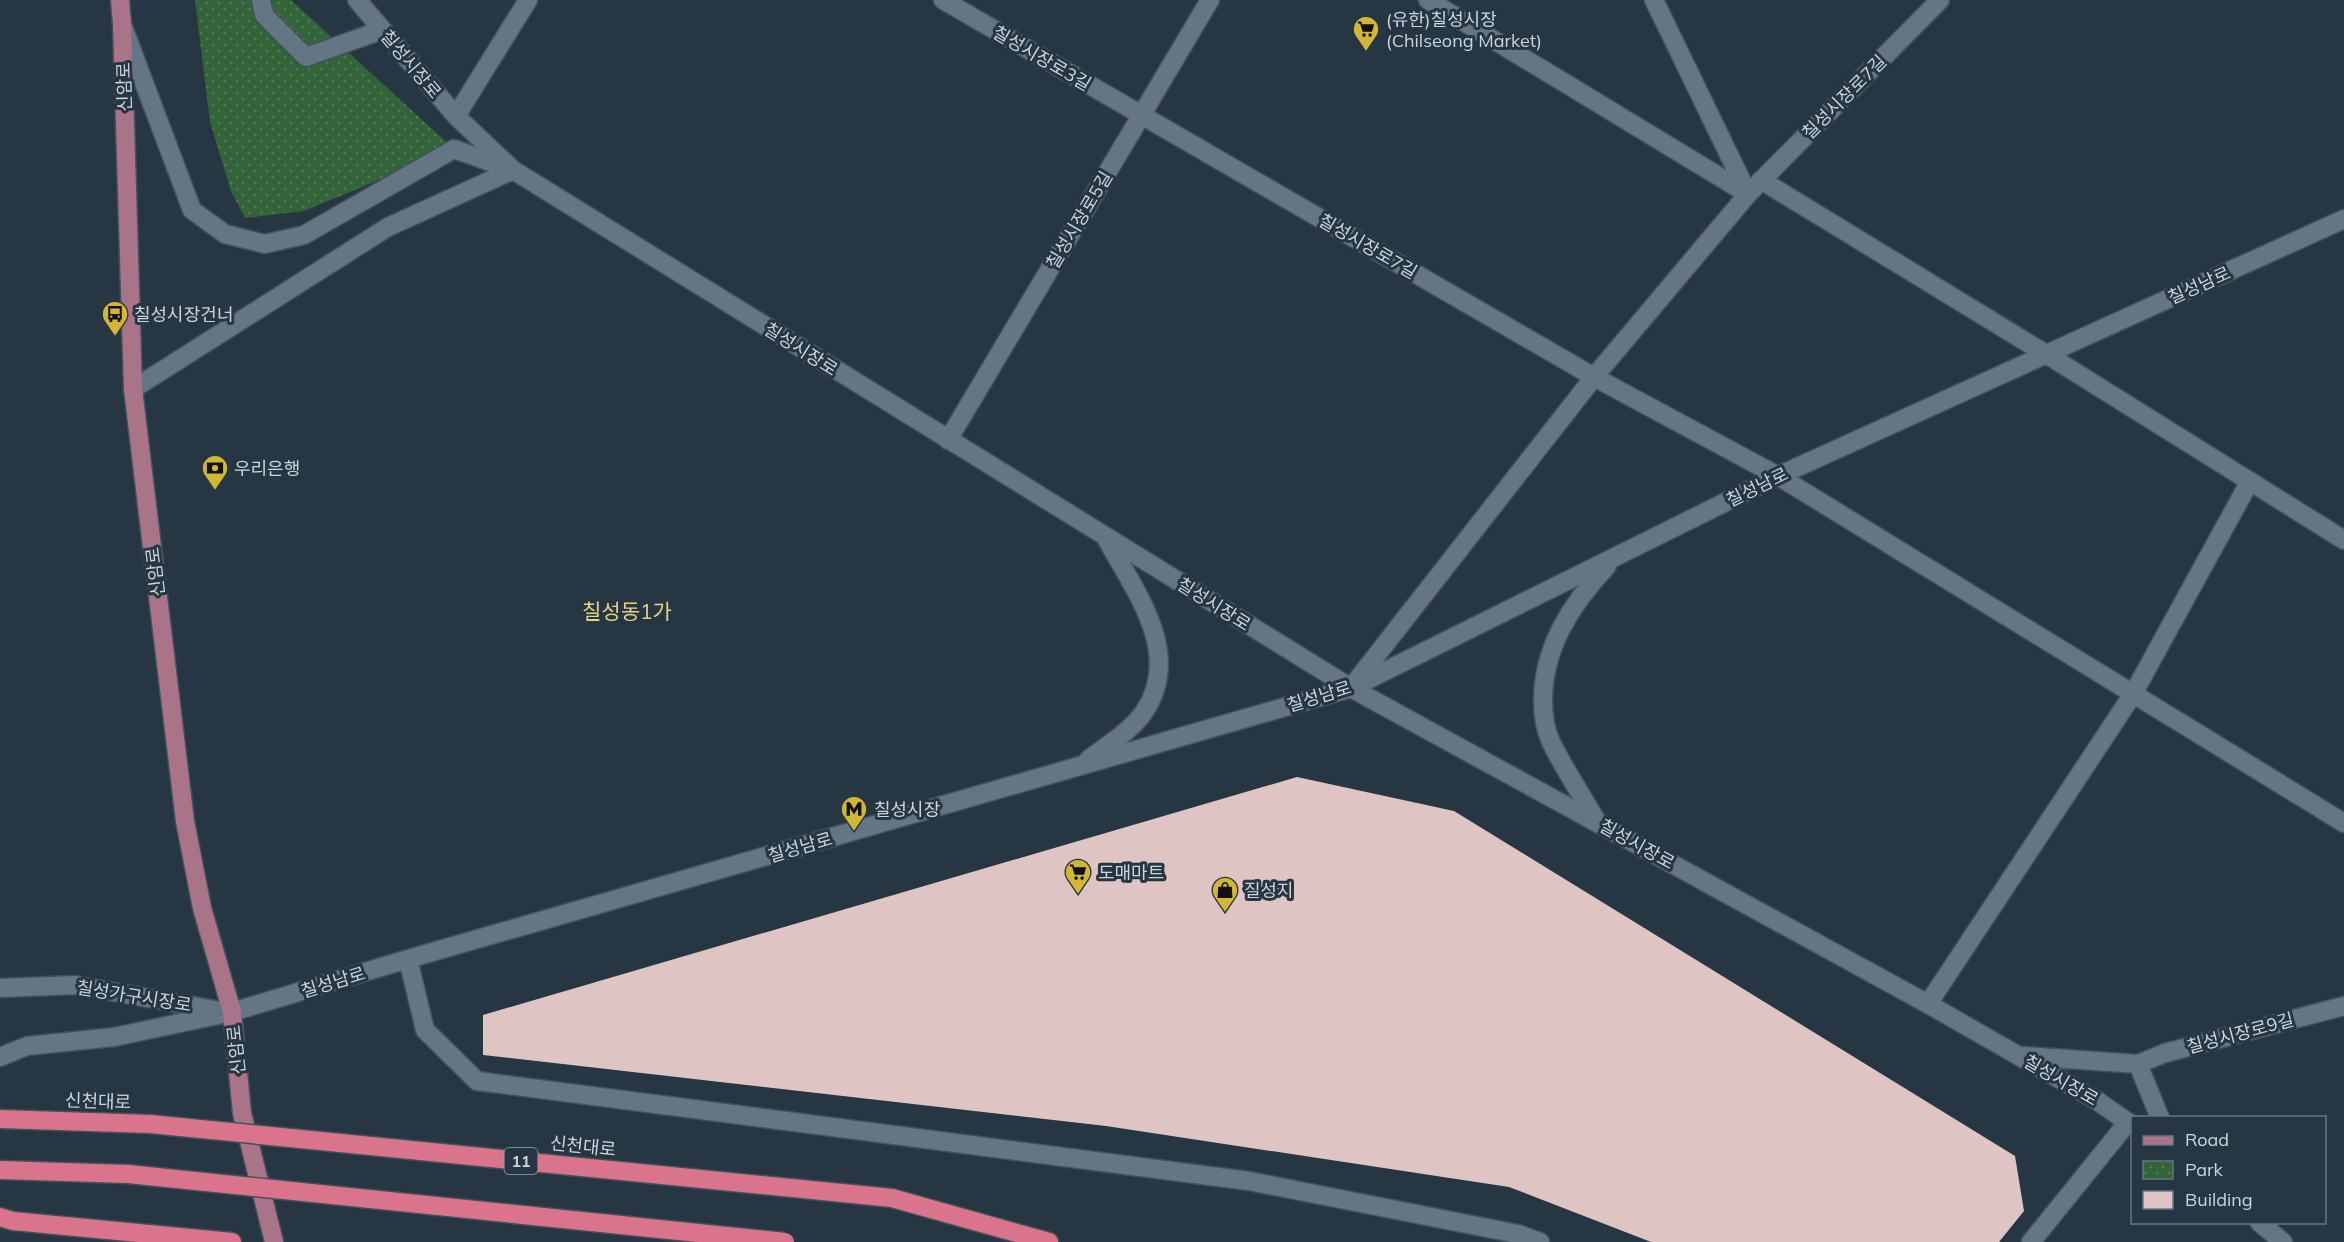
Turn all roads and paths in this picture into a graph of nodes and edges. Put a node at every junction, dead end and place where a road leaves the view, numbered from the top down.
1 (120, 0) edge
2 (261, 0) edge
3 (357, 0) edge
4 (528, 0) edge
5 (943, 0) edge
6 (1210, 0) edge
7 (1428, 0) edge
8 (1654, 0) edge
9 (1940, 0) edge
10 (122, 23) junction
11 (382, 30) junction
12 (1141, 115) junction
13 (456, 116) junction
14 (513, 170) junction
15 (1761, 180) junction
16 (1748, 194) junction
17 (2344, 219) edge
18 (2046, 354) junction
19 (1594, 376) junction
20 (133, 389) junction
21 (948, 440) junction
22 (1778, 476) junction
23 (2250, 481) junction
24 (1105, 537) junction
25 (2344, 540) edge
26 (1616, 556) junction
27 (1351, 688) junction
28 (2133, 694) junction
29 (1082, 766) junction
30 (1598, 823) junction
31 (2344, 823) edge
32 (408, 959) junction
33 (0, 988) edge
34 (1928, 1004) junction
35 (2344, 1006) edge
36 (232, 1012) junction
37 (2020, 1056) junction
38 (0, 1057) edge
39 (2138, 1064) junction
40 (2159, 1116) edge
41 (0, 1119) edge
42 (2130, 1123) edge
43 (0, 1170) edge
44 (0, 1217) edge
45 (2261, 1224) edge
46 (232, 1242) edge
47 (273, 1242) edge
48 (785, 1242) edge
49 (1049, 1242) edge
50 (1540, 1242) edge
51 (2031, 1242) edge
52 (2283, 1242) edge

1 - 10 main road, 신암로
2 - 11 street
3 - 11 street, 칠성시장로
4 - 13 street
5 - 12 street, 칠성시장로3길
6 - 12 street, 칠성시장로5길
7 - 16 street
8 - 16 street
9 - 15 street, 칠성시장로7길
10 - 14 street, 신암로
10 - 20 main road, 신암로
11 - 13 street, 칠성시장로
12 - 19 street, 칠성시장로7길
12 - 21 street, 칠성시장로5길
13 - 14 street, 칠성시장로
14 - 20 street
14 - 21 street, 칠성시장로
15 - 16 street, 칠성시장로7길
15 - 18 street
16 - 19 street, 칠성시장로7길
17 - 18 street, 칠성남로
18 - 22 street, 칠성남로
18 - 23 street
19 - 22 street
19 - 27 street, 칠성시장로7길
20 - 36 main road, 신암로
21 - 24 street, 칠성시장로
22 - 26 street, 칠성남로
22 - 28 street
23 - 25 street
23 - 28 street
24 - 27 street, 칠성시장로
24 - 29 street
26 - 27 street, 칠성남로
26 - 30 street
27 - 29 street, 칠성남로
27 - 30 street, 칠성시장로
28 - 31 street
28 - 34 street
29 - 32 street, 칠성남로
30 - 34 street, 칠성시장로
32 - 36 street, 칠성남로
32 - 50 street
33 - 36 street, 칠성가구시장로
34 - 37 street, 칠성시장로
35 - 39 street, 칠성시장로9길
36 - 38 street, 칠성남로
36 - 47 main road, 신암로, bridge
37 - 39 street
37 - 42 street, 칠성시장로
39 - 40 street
41 - 49 highway, 신천대로 / 11, bridge
42 - 51 street
43 - 48 highway, bridge
44 - 46 highway
45 - 52 street

